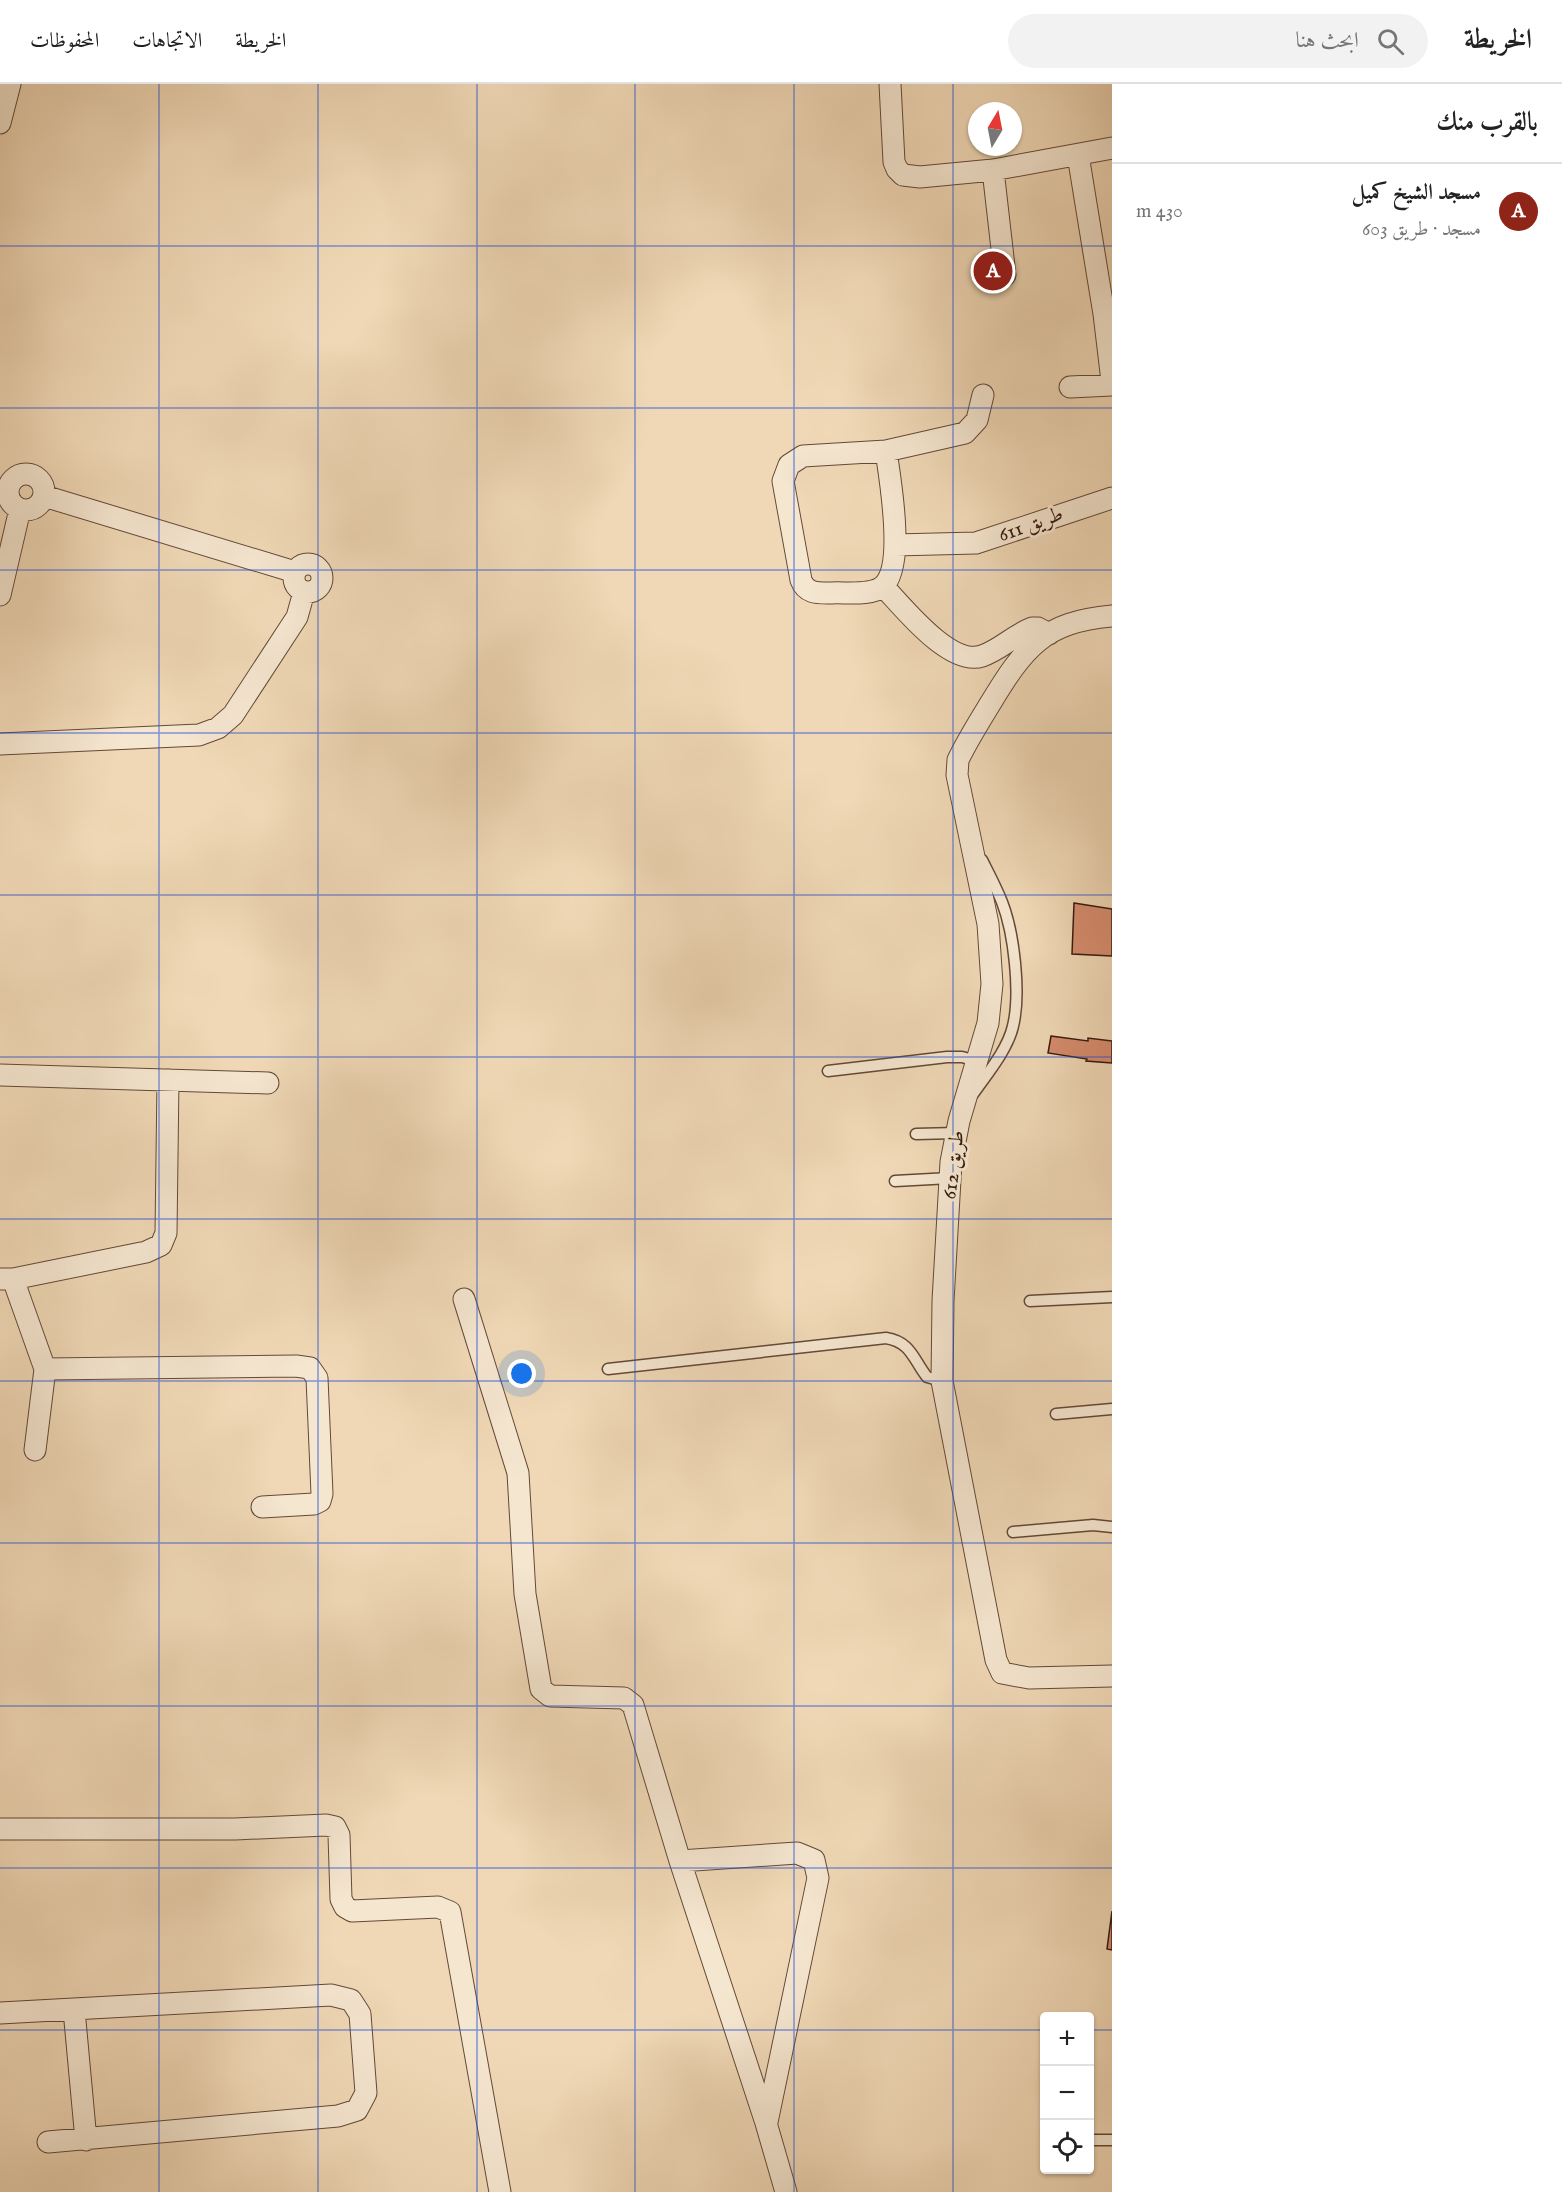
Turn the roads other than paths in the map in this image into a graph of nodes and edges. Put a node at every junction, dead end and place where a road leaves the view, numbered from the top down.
1 (890, 84) edge
2 (6, 93) edge
3 (0, 123) edge
4 (1112, 148) edge
5 (1078, 155) junction
6 (993, 170) junction
7 (1005, 275) dead end
8 (1108, 313) edge
9 (1112, 381) edge
10 (1112, 385) edge
11 (1070, 387) dead end
12 (983, 395) dead end
13 (886, 451) junction
14 (5, 483) edge
15 (44, 496) junction
16 (1112, 498) edge
17 (20, 509) junction
18 (895, 545) junction
19 (883, 586) junction
20 (0, 595) edge
21 (1112, 616) edge
22 (1049, 634) junction
23 (0, 744) edge
24 (967, 827) junction
25 (977, 1061) junction
26 (828, 1071) dead end
27 (0, 1075) edge
28 (168, 1080) junction
29 (268, 1083) dead end
30 (962, 1109) junction
31 (956, 1133) junction
32 (916, 1134) dead end
33 (950, 1178) junction
34 (895, 1182) dead end
35 (6, 1279) edge
36 (1112, 1297) edge
37 (464, 1299) dead end
38 (1030, 1301) dead end
39 (45, 1369) junction
40 (608, 1369) dead end
41 (942, 1381) junction
42 (1112, 1409) edge
43 (1056, 1414) dead end
44 (35, 1450) dead end
45 (262, 1507) dead end
46 (1112, 1527) edge
47 (1013, 1532) dead end
48 (1112, 1676) edge
49 (0, 1828) edge
50 (680, 1861) junction
51 (74, 2010) junction
52 (0, 2013) edge
53 (766, 2123) junction
54 (86, 2140) junction
55 (1094, 2140) edge
56 (1112, 2140) edge
57 (48, 2142) dead end
58 (500, 2192) edge
59 (786, 2192) edge

1 - 6 street
2 - 3 street
4 - 5 street
5 - 6 street
5 - 8 street
6 - 7 street
8 - 9 street
10 - 11 street
12 - 13 street
13 - 18 street
13 - 19 street
14 - 15 street
14 - 17 street
15 - 17 street
15 - 23 street
16 - 18 street, طريق 611
17 - 20 street
18 - 19 street
19 - 22 street
21 - 22 street
22 - 24 street, طريق 612
24 - 25 street, طريق 612
24 - 30 lane
25 - 26 lane
25 - 30 street, طريق 612
27 - 28 street
28 - 29 street
28 - 35 street
30 - 31 street, طريق 612
31 - 32 lane
31 - 33 street, طريق 612
33 - 34 lane
33 - 41 street, طريق 612
35 - 39 street
36 - 38 lane
37 - 50 street
39 - 44 street
39 - 45 street
40 - 41 lane
41 - 48 street, طريق 612
42 - 43 lane
46 - 47 lane
49 - 58 street
50 - 53 street
50 - 53 street
51 - 52 street
51 - 54 street
51 - 54 street
53 - 59 street
54 - 57 street
55 - 56 lane

